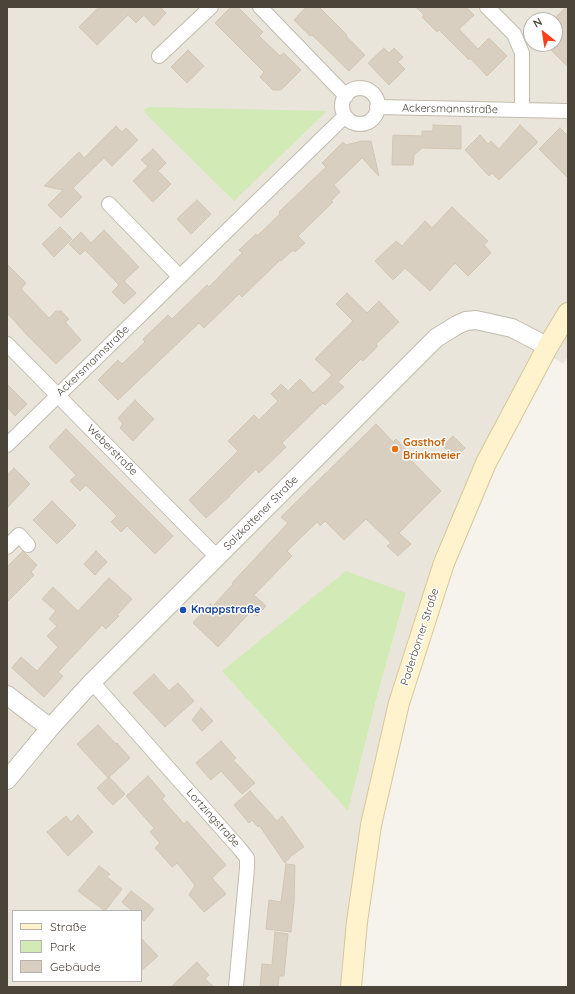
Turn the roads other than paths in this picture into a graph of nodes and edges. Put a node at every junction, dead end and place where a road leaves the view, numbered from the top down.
1 (211, 7) edge
2 (260, 7) edge
3 (487, 7) edge
4 (159, 56) dead end
5 (346, 96) junction
6 (378, 107) junction
7 (522, 110) junction
8 (568, 111) edge
9 (345, 116) junction
10 (109, 204) dead end
11 (180, 278) junction
12 (568, 313) edge
13 (7, 344) edge
14 (547, 348) junction
15 (58, 396) junction
16 (7, 445) edge
17 (28, 546) dead end
18 (7, 547) edge
19 (217, 557) junction
20 (92, 682) junction
21 (7, 695) edge
22 (50, 728) junction
23 (7, 780) edge
24 (236, 987) edge
25 (351, 987) edge

1 - 4 street
2 - 5 street
3 - 7 street
5 - 6 street
5 - 9 street
6 - 7 street, Ackersmannstraße
6 - 9 street
7 - 8 street, Ackersmannstraße
9 - 11 street, Ackersmannstraße
10 - 11 street
11 - 15 street, Ackersmannstraße
12 - 14 main road, Paderborner Straße
13 - 15 street, Weberstraße
14 - 19 street, Salzkottener Straße
14 - 25 main road, Paderborner Straße
15 - 16 street, Ackersmannstraße
15 - 19 street, Weberstraße
17 - 18 street
19 - 20 street, Salzkottener Straße
20 - 22 street, Salzkottener Straße
20 - 24 street, Lortzingstraße
21 - 22 street
22 - 23 street, Salzkottener Straße

